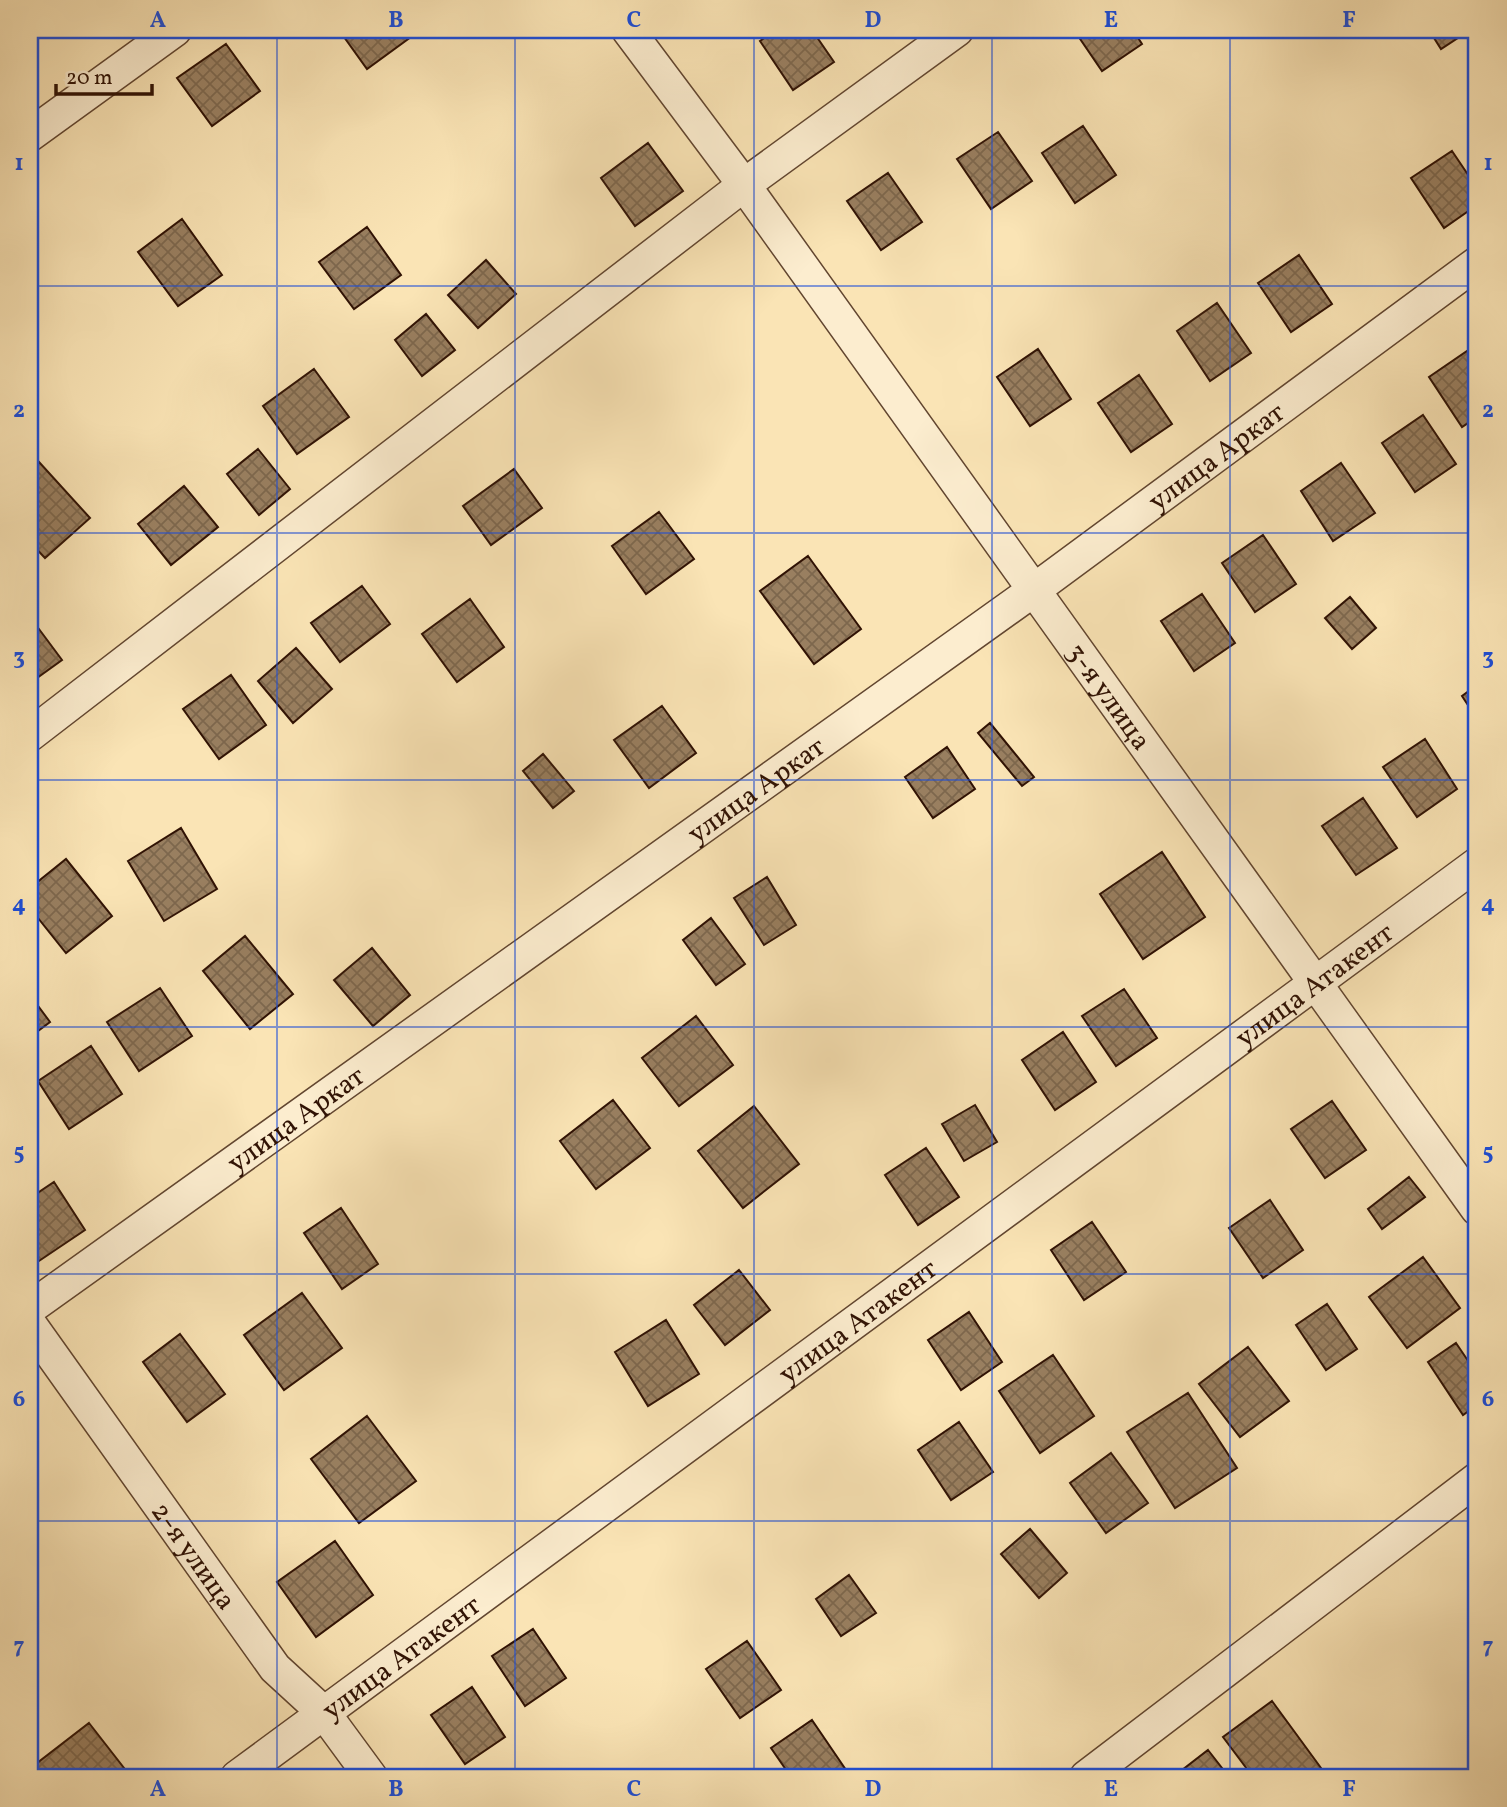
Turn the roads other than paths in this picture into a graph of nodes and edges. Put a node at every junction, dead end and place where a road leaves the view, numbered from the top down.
1 (176, 30) edge
2 (628, 30) edge
3 (957, 30) edge
4 (30, 135) edge
5 (744, 185) junction
6 (1477, 263) edge
7 (1034, 590) junction
8 (30, 735) edge
9 (1477, 864) edge
10 (1316, 983) junction
11 (1477, 1209) edge
12 (30, 1308) edge
13 (30, 1324) edge
14 (1477, 1479) edge
15 (324, 1713) junction
16 (237, 1777) edge
17 (371, 1777) edge
18 (1086, 1777) edge

1 - 4 street
2 - 5 street, 3-я улица
3 - 5 street
5 - 7 street, 3-я улица
5 - 8 street
6 - 7 street, улица Аркат
7 - 10 street, 3-я улица
7 - 12 street, улица Аркат
9 - 10 street, улица Атакент
10 - 11 street, 3-я улица
10 - 15 street, улица Атакент
13 - 15 street, 2-я улица
14 - 18 street
15 - 16 street, улица Атакент
15 - 17 street, 2-я улица

